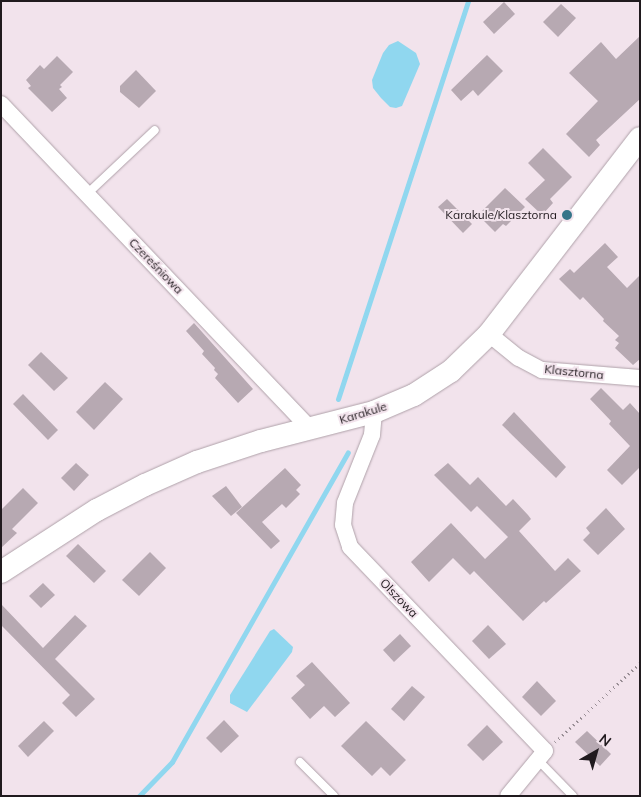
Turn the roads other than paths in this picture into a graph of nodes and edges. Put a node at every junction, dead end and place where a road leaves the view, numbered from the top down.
1 (1, 104) edge
2 (154, 130) dead end
3 (640, 138) edge
4 (88, 194) junction
5 (489, 334) junction
6 (640, 378) edge
7 (374, 412) junction
8 (310, 428) junction
9 (1, 572) edge
10 (541, 755) junction
11 (300, 762) dead end
12 (334, 796) edge
13 (508, 796) edge
14 (573, 796) edge

1 - 4 street, Czereśniowa
2 - 4 lane
3 - 5 street, Karakule
4 - 8 street, Czereśniowa
5 - 6 street, Klasztorna
5 - 7 street, Karakule
7 - 8 street, Karakule
7 - 10 street, Olszowa
8 - 9 street, Karakule
10 - 13 street
10 - 14 lane
11 - 12 lane

